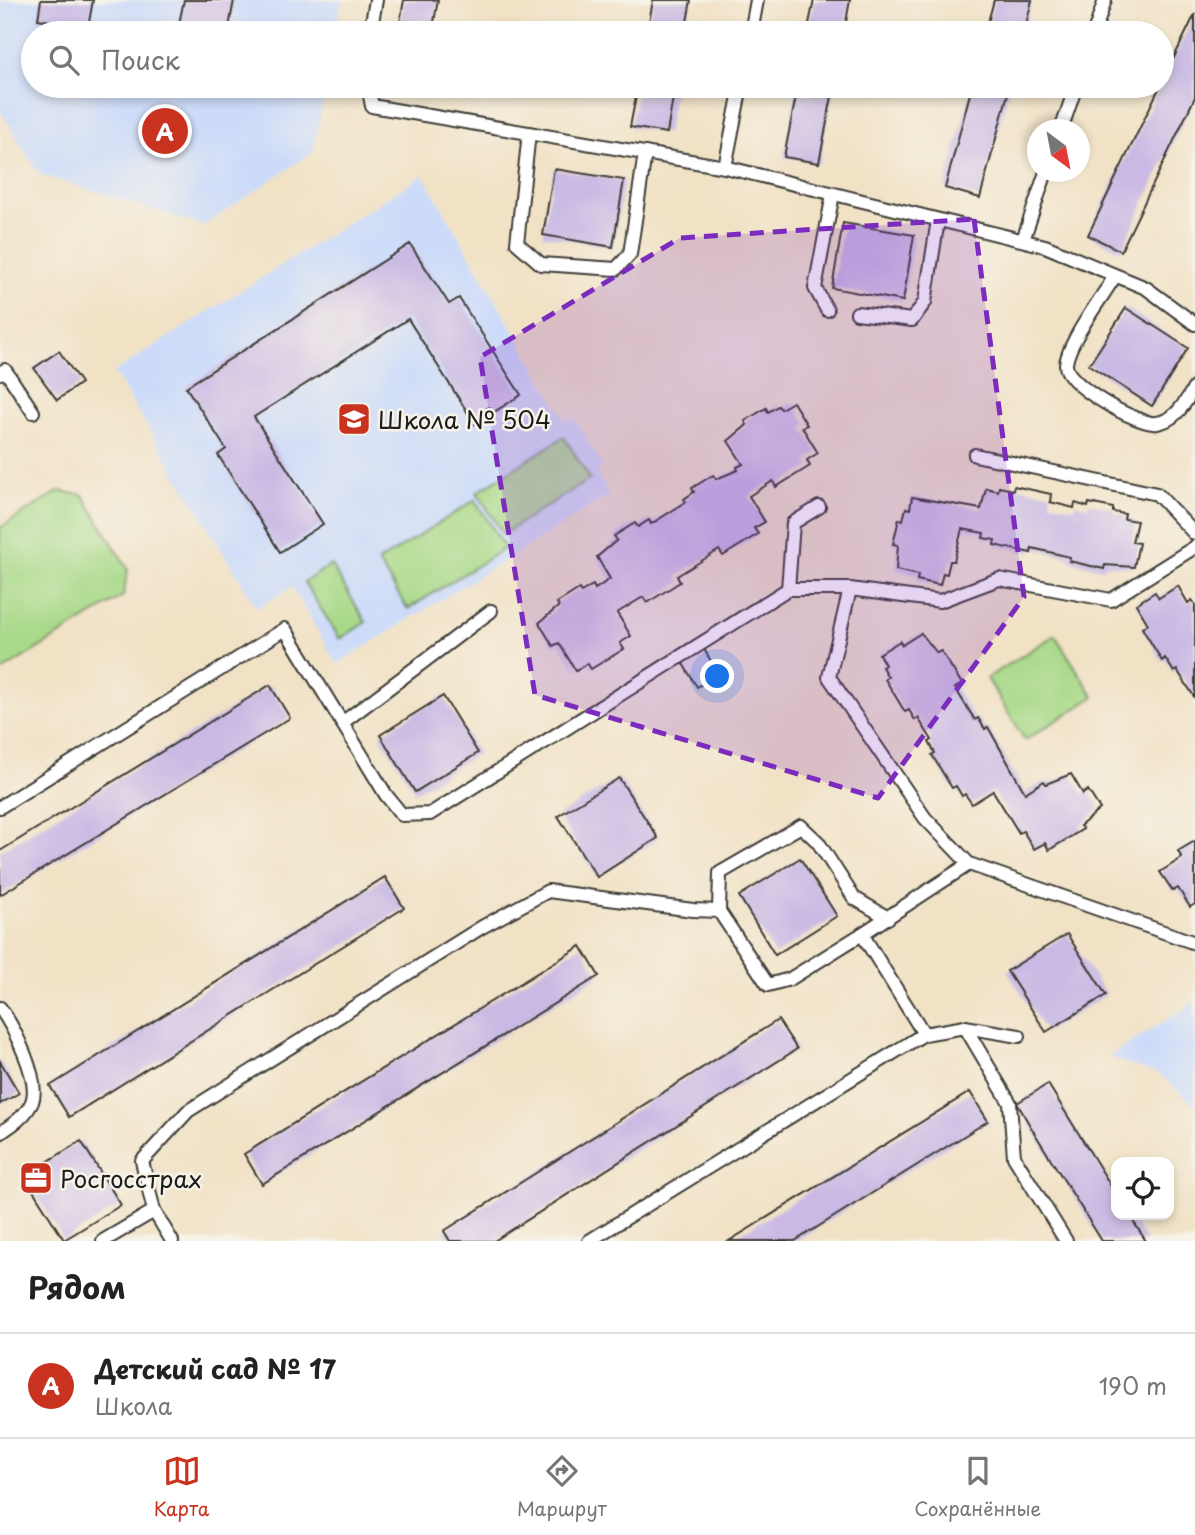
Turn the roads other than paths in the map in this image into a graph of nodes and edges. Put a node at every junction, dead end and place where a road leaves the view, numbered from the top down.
1 (376, 0) edge
2 (757, 0) edge
3 (1105, 0) edge
4 (372, 21) edge
5 (753, 21) edge
6 (1098, 21) edge
7 (370, 98) edge
8 (739, 98) edge
9 (1072, 98) edge
10 (1065, 119) edge
11 (529, 133) junction
12 (645, 153) junction
13 (725, 167) junction
14 (1043, 182) edge
15 (833, 194) junction
16 (938, 220) junction
17 (1023, 240) junction
18 (1115, 276) junction
19 (827, 310) dead end
20 (857, 313) dead end
21 (1195, 324) edge
22 (0, 373) edge
23 (1195, 387) edge
24 (33, 412) dead end
25 (975, 455) dead end
26 (820, 506) dead end
27 (1195, 534) edge
28 (1195, 547) edge
29 (788, 589) junction
30 (850, 589) junction
31 (491, 611) dead end
32 (342, 723) junction
33 (0, 807) edge
34 (969, 864) junction
35 (719, 911) junction
36 (888, 918) junction
37 (862, 934) junction
38 (1195, 943) edge
39 (0, 1009) edge
40 (965, 1027) junction
41 (925, 1034) junction
42 (1019, 1036) dead end
43 (0, 1133) edge
44 (154, 1211) junction
45 (103, 1241) edge
46 (172, 1241) edge
47 (589, 1241) edge
48 (1066, 1241) edge

1 - 4 lane
2 - 5 lane
3 - 6 lane
7 - 11 lane
8 - 13 lane
9 - 10 lane
11 - 12 lane
11 - 12 lane
12 - 13 lane
13 - 15 lane
14 - 17 lane
15 - 16 lane
15 - 19 lane
16 - 17 lane
16 - 20 lane
17 - 18 lane
18 - 21 lane
18 - 23 lane
22 - 24 lane
25 - 27 lane
26 - 29 lane
28 - 30 lane
29 - 30 lane
29 - 32 lane
30 - 34 lane
31 - 32 lane
32 - 33 lane
34 - 36 lane
34 - 38 lane
35 - 36 lane
35 - 37 lane
35 - 44 lane
36 - 37 lane
37 - 41 lane
39 - 43 lane
40 - 41 lane
40 - 42 lane
40 - 48 lane
41 - 47 lane
44 - 45 lane
44 - 46 lane

